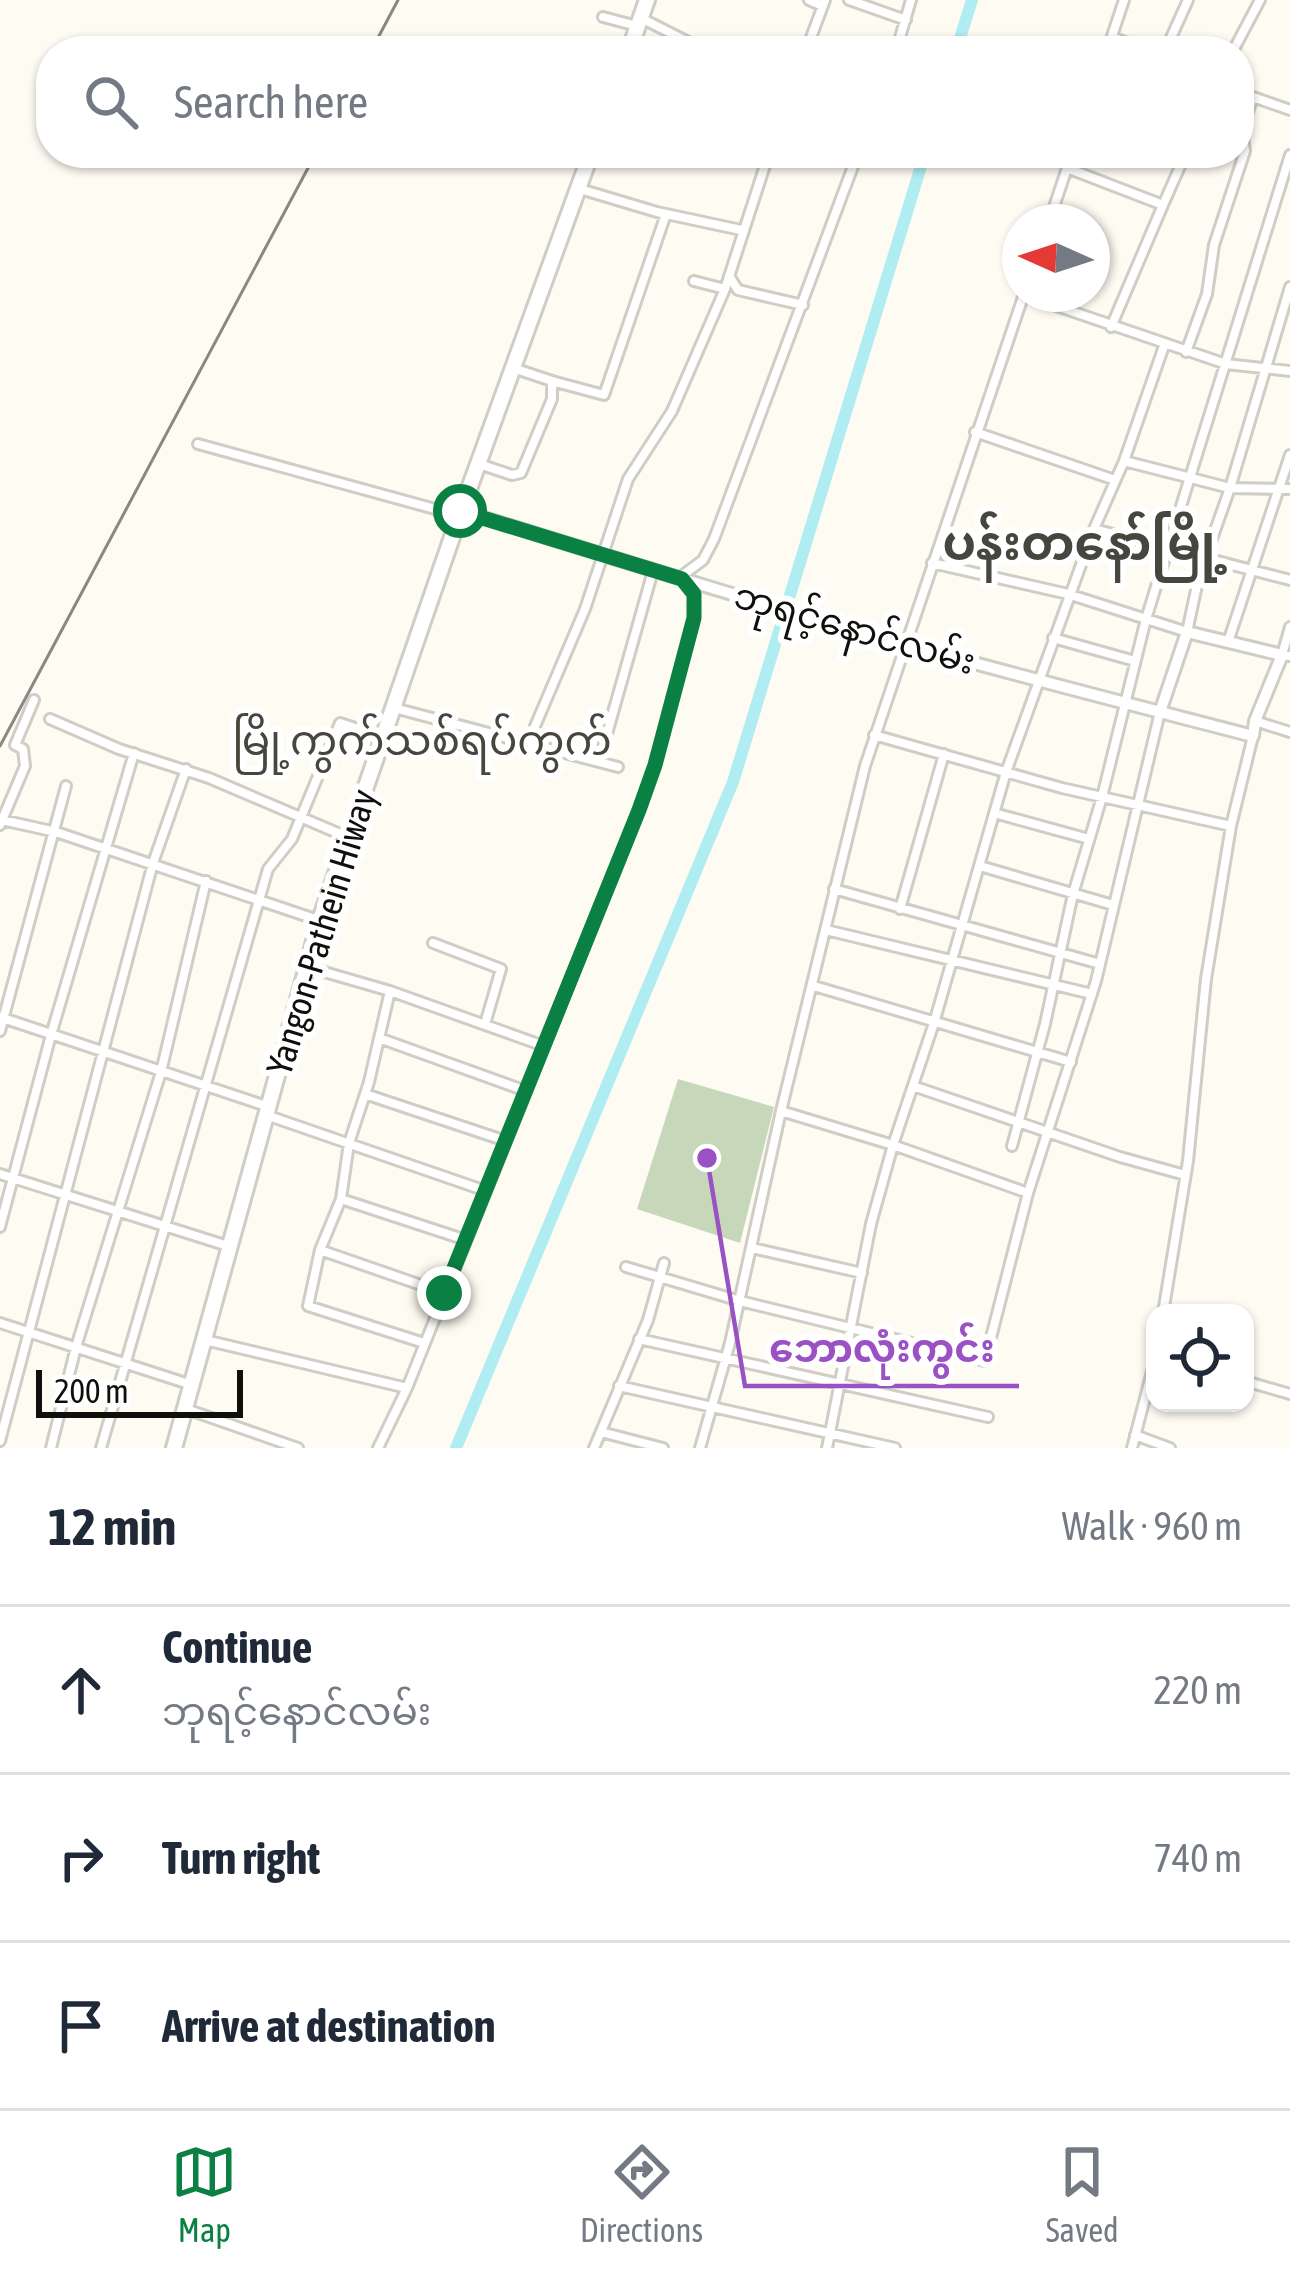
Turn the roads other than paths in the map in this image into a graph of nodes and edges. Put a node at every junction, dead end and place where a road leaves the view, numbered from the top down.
1 (647, 0) edge
2 (808, 0) edge
3 (849, 0) edge
4 (911, 0) edge
5 (1124, 0) edge
6 (1188, 0) edge
7 (1260, 0) edge
8 (824, 3) edge
9 (604, 17) dead end
10 (906, 20) junction
11 (639, 22) junction
12 (634, 36) edge
13 (671, 36) edge
14 (812, 36) edge
15 (901, 36) edge
16 (1112, 36) edge
17 (1172, 36) edge
18 (1241, 36) edge
19 (1254, 97) edge
20 (1290, 110) edge
21 (1290, 154) edge
22 (585, 168) edge
23 (764, 168) edge
24 (853, 168) edge
25 (1179, 168) edge
26 (1241, 168) edge
27 (1067, 169) joint
28 (578, 188) junction
29 (1055, 204) edge
30 (1163, 205) junction
31 (666, 214) junction
32 (741, 230) junction
33 (728, 275) junction
34 (694, 281) dead end
35 (1290, 287) edge
36 (725, 289) junction
37 (1288, 302) edge
38 (803, 305) junction
39 (1018, 312) edge
40 (1072, 312) edge
41 (1111, 326) junction
42 (1164, 346) junction
43 (1186, 352) junction
44 (1226, 364) junction
45 (513, 368) junction
46 (1265, 371) junction
47 (1290, 371) edge
48 (552, 381) junction
49 (975, 432) junction
50 (198, 444) dead end
51 (1290, 455) edge
52 (1124, 461) junction
53 (478, 464) junction
54 (1190, 478) junction
55 (1115, 481) junction
56 (1285, 487) edge
57 (1230, 488) junction
58 (460, 513) junction
59 (1094, 529) junction
60 (1168, 549) junction
61 (603, 554) junction
62 (1204, 560) junction
63 (932, 563) junction
64 (653, 569) junction
65 (1251, 571) junction
66 (682, 579) junction
67 (1290, 580) edge
68 (1068, 594) junction
69 (1146, 619) junction
70 (1290, 627) edge
71 (1186, 632) junction
72 (1053, 638) junction
73 (1228, 642) junction
74 (905, 644) junction
75 (1286, 655) edge
76 (1135, 661) junction
77 (1040, 679) junction
78 (34, 700) dead end
79 (1125, 702) junction
80 (393, 708) junction
81 (1160, 712) junction
82 (50, 719) dead end
83 (1255, 722) junction
84 (1290, 732) edge
85 (874, 735) junction
86 (1253, 736) junction
87 (382, 737) junction
88 (527, 745) junction
89 (134, 753) junction
90 (944, 754) junction
91 (599, 762) junction
92 (618, 767) dead end
93 (186, 769) junction
94 (1006, 772) junction
95 (66, 786) dead end
96 (1102, 797) junction
97 (1136, 805) junction
98 (994, 813) junction
99 (301, 818) junction
100 (1, 822) edge
101 (1231, 826) junction
102 (56, 832) junction
103 (347, 837) junction
104 (1089, 839) junction
105 (105, 848) junction
106 (153, 863) junction
107 (980, 866) junction
108 (206, 881) junction
109 (834, 889) junction
110 (1073, 893) junction
111 (259, 902) junction
112 (1113, 904) junction
113 (900, 909) junction
114 (320, 920) junction
115 (962, 928) junction
116 (826, 930) junction
117 (434, 943) dead end
118 (1061, 954) junction
119 (953, 962) junction
120 (1100, 964) junction
121 (306, 967) junction
122 (1053, 985) junction
123 (814, 986) junction
124 (390, 991) junction
125 (1092, 994) junction
126 (2, 1018) edge
127 (934, 1023) junction
128 (485, 1024) junction
129 (0, 1031) edge
130 (51, 1035) junction
131 (379, 1038) junction
132 (544, 1046) junction
133 (1038, 1052) junction
134 (103, 1054) junction
135 (1071, 1062) junction
136 (161, 1072) junction
137 (208, 1086) junction
138 (914, 1086) junction
139 (526, 1091) junction
140 (365, 1094) junction
141 (267, 1111) junction
142 (781, 1112) junction
143 (1022, 1120) junction
144 (1050, 1133) junction
145 (506, 1141) junction
146 (350, 1143) junction
147 (893, 1145) junction
148 (1012, 1146) dead end
149 (0, 1174) edge
150 (1185, 1174) junction
151 (11, 1178) junction
152 (486, 1191) junction
153 (63, 1193) junction
154 (1028, 1193) junction
155 (341, 1199) junction
156 (118, 1210) junction
157 (166, 1225) junction
158 (0, 1227) edge
159 (466, 1240) junction
160 (230, 1246) junction
161 (752, 1248) junction
162 (320, 1250) junction
163 (664, 1264) dead end
164 (626, 1267) dead end
165 (862, 1273) junction
166 (660, 1280) junction
167 (444, 1293) junction
168 (740, 1301) junction
169 (1164, 1304) edge
170 (0, 1323) edge
171 (850, 1328) junction
172 (30, 1332) junction
173 (639, 1339) junction
174 (205, 1340) junction
175 (424, 1343) junction
176 (76, 1347) junction
177 (725, 1360) junction
178 (124, 1363) junction
179 (1254, 1384) edge
180 (192, 1385) junction
181 (841, 1385) junction
182 (619, 1386) junction
183 (407, 1388) junction
184 (1146, 1394) edge
185 (1290, 1394) edge
186 (711, 1408) junction
187 (185, 1409) junction
188 (988, 1418) dead end
189 (600, 1432) junction
190 (830, 1434) junction
191 (1135, 1436) junction
192 (0, 1442) edge
193 (51, 1448) edge
194 (101, 1448) edge
195 (174, 1448) edge
196 (298, 1448) edge
197 (378, 1448) edge
198 (594, 1448) edge
199 (664, 1448) edge
200 (700, 1448) edge
201 (826, 1448) edge
202 (896, 1448) edge
203 (1132, 1448) edge
204 (1170, 1448) edge

1 - 11 highway
2 - 8 street
3 - 10 street
4 - 10 street
5 - 16 street
6 - 17 street
7 - 18 street
8 - 14 street
9 - 11 street
10 - 15 street
11 - 12 highway
11 - 13 street
19 - 20 street
21 - 44 street
22 - 28 highway, Yangon-Pathein Hiway
23 - 32 street
24 - 38 street
25 - 30 street
26 - 43 street
27 - 29 street
27 - 30 street
28 - 31 street
28 - 45 highway, Yangon-Pathein Hiway
30 - 41 street
31 - 32 street
31 - 48 street
32 - 33 street
33 - 36 street
33 - 38 street
34 - 36 street
35 - 37 street
36 - 61 street
37 - 46 street
38 - 66 street
39 - 49 street
40 - 41 street
41 - 42 street
42 - 43 street
42 - 52 street
43 - 44 street
44 - 46 street
44 - 54 street
45 - 48 street
45 - 53 highway, Yangon-Pathein Hiway
46 - 47 street
46 - 57 street
48 - 53 street
49 - 55 street
49 - 63 street
50 - 58 street
51 - 56 street
52 - 54 street
52 - 55 street
53 - 58 highway, Yangon-Pathein Hiway
54 - 57 street
54 - 60 street
55 - 59 street
56 - 57 street
56 - 65 street
57 - 62 street
58 - 61 street, ဘုရင့်နောင်လမ်း
58 - 80 highway, Yangon-Pathein Hiway
59 - 60 street
59 - 68 street
60 - 62 street
60 - 69 street
61 - 64 street, ဘုရင့်နောင်လမ်း
61 - 88 street
62 - 65 street
62 - 71 street
63 - 68 street
63 - 74 street
64 - 66 street, ဘုရင့်နောင်လမ်း
64 - 91 street
65 - 67 street
65 - 73 street
66 - 74 street, ဘုရင့်နောင်လမ်း
66 - 132 street
68 - 69 street
68 - 72 street
69 - 71 street
69 - 76 street
70 - 75 street
71 - 73 street
71 - 81 street
72 - 76 street
72 - 77 street
73 - 75 street
74 - 77 street, ဘုရင့်နောင်လမ်း
74 - 85 street
75 - 83 street
76 - 79 street
77 - 79 street, ဘုရင့်နောင်လမ်း
77 - 94 street
78 - 100 street
79 - 81 street, ဘုရင့်နောင်လမ်း
79 - 96 street
80 - 87 highway, Yangon-Pathein Hiway
80 - 88 street
81 - 86 street, ဘုရင့်နောင်လမ်း
81 - 97 street
82 - 89 street
83 - 84 street
83 - 86 street
85 - 90 street
85 - 109 street
86 - 101 street
87 - 99 street
87 - 103 highway, Yangon-Pathein Hiway
88 - 91 street
89 - 93 street
89 - 105 street
90 - 94 street
90 - 113 street
91 - 92 street
93 - 99 street
93 - 106 street
94 - 96 street
94 - 98 street
95 - 102 street
96 - 97 street
96 - 104 street
97 - 101 street
97 - 112 street
98 - 104 street
98 - 107 street
99 - 103 street
99 - 111 street
100 - 102 street
101 - 150 street
102 - 105 street
102 - 126 street
103 - 114 highway, Yangon-Pathein Hiway
104 - 110 street
105 - 106 street
105 - 130 street
106 - 108 street
106 - 134 street
107 - 110 street
107 - 115 street
108 - 111 street
108 - 136 street
109 - 113 street
109 - 116 street
110 - 112 street
110 - 118 street
111 - 114 street
111 - 137 street
112 - 120 street
113 - 115 street
114 - 121 highway, Yangon-Pathein Hiway
115 - 118 street
115 - 119 street
116 - 119 street
116 - 123 street
117 - 128 street
118 - 120 street
118 - 122 street
119 - 122 street
119 - 127 street
120 - 125 street
121 - 124 street
121 - 141 highway, Yangon-Pathein Hiway
122 - 125 street
122 - 133 street
123 - 127 street
123 - 142 street
124 - 128 street
124 - 131 street
125 - 135 street
126 - 129 street
126 - 130 street
127 - 133 street
127 - 138 street
128 - 132 street
130 - 134 street
130 - 151 street
131 - 139 street
131 - 140 street
132 - 139 street
133 - 135 street
133 - 143 street
134 - 136 street
134 - 153 street
135 - 144 street
136 - 137 street
136 - 156 street
137 - 141 street
137 - 157 street
138 - 143 street
138 - 147 street
139 - 145 street
140 - 145 street
140 - 146 street
141 - 146 street
141 - 160 highway, Yangon-Pathein Hiway
142 - 147 street
142 - 161 street
143 - 144 street
143 - 148 street
144 - 150 street
144 - 154 street
145 - 152 street
146 - 152 street
146 - 155 street
147 - 154 street
147 - 165 street
149 - 151 street
150 - 169 street
151 - 153 street
151 - 158 street
152 - 159 street
153 - 156 street
153 - 172 street
154 - 171 street
155 - 159 street
155 - 162 street
156 - 157 street
156 - 176 street
157 - 160 street
157 - 178 street
159 - 167 street
160 - 174 highway, Yangon-Pathein Hiway
161 - 165 street
161 - 168 street
162 - 167 street
162 - 175 street
163 - 166 street
164 - 166 street
165 - 171 street
166 - 168 street
166 - 173 street
167 - 175 street
168 - 171 street
168 - 177 street
170 - 172 street
171 - 181 street
172 - 176 street
172 - 192 street
173 - 177 street
173 - 182 street
174 - 180 highway, Yangon-Pathein Hiway
174 - 183 street
175 - 183 street
176 - 178 street
176 - 193 street
177 - 181 street
177 - 186 street
178 - 180 street
178 - 194 street
179 - 185 street
180 - 187 highway, Yangon-Pathein Hiway
181 - 188 street
181 - 190 street
182 - 186 street
182 - 189 street
183 - 197 street
184 - 191 street
186 - 190 street
186 - 200 street
187 - 195 highway, Yangon-Pathein Hiway
187 - 196 street
189 - 198 street
189 - 199 street
190 - 201 street
190 - 202 street
191 - 203 street
191 - 204 street

